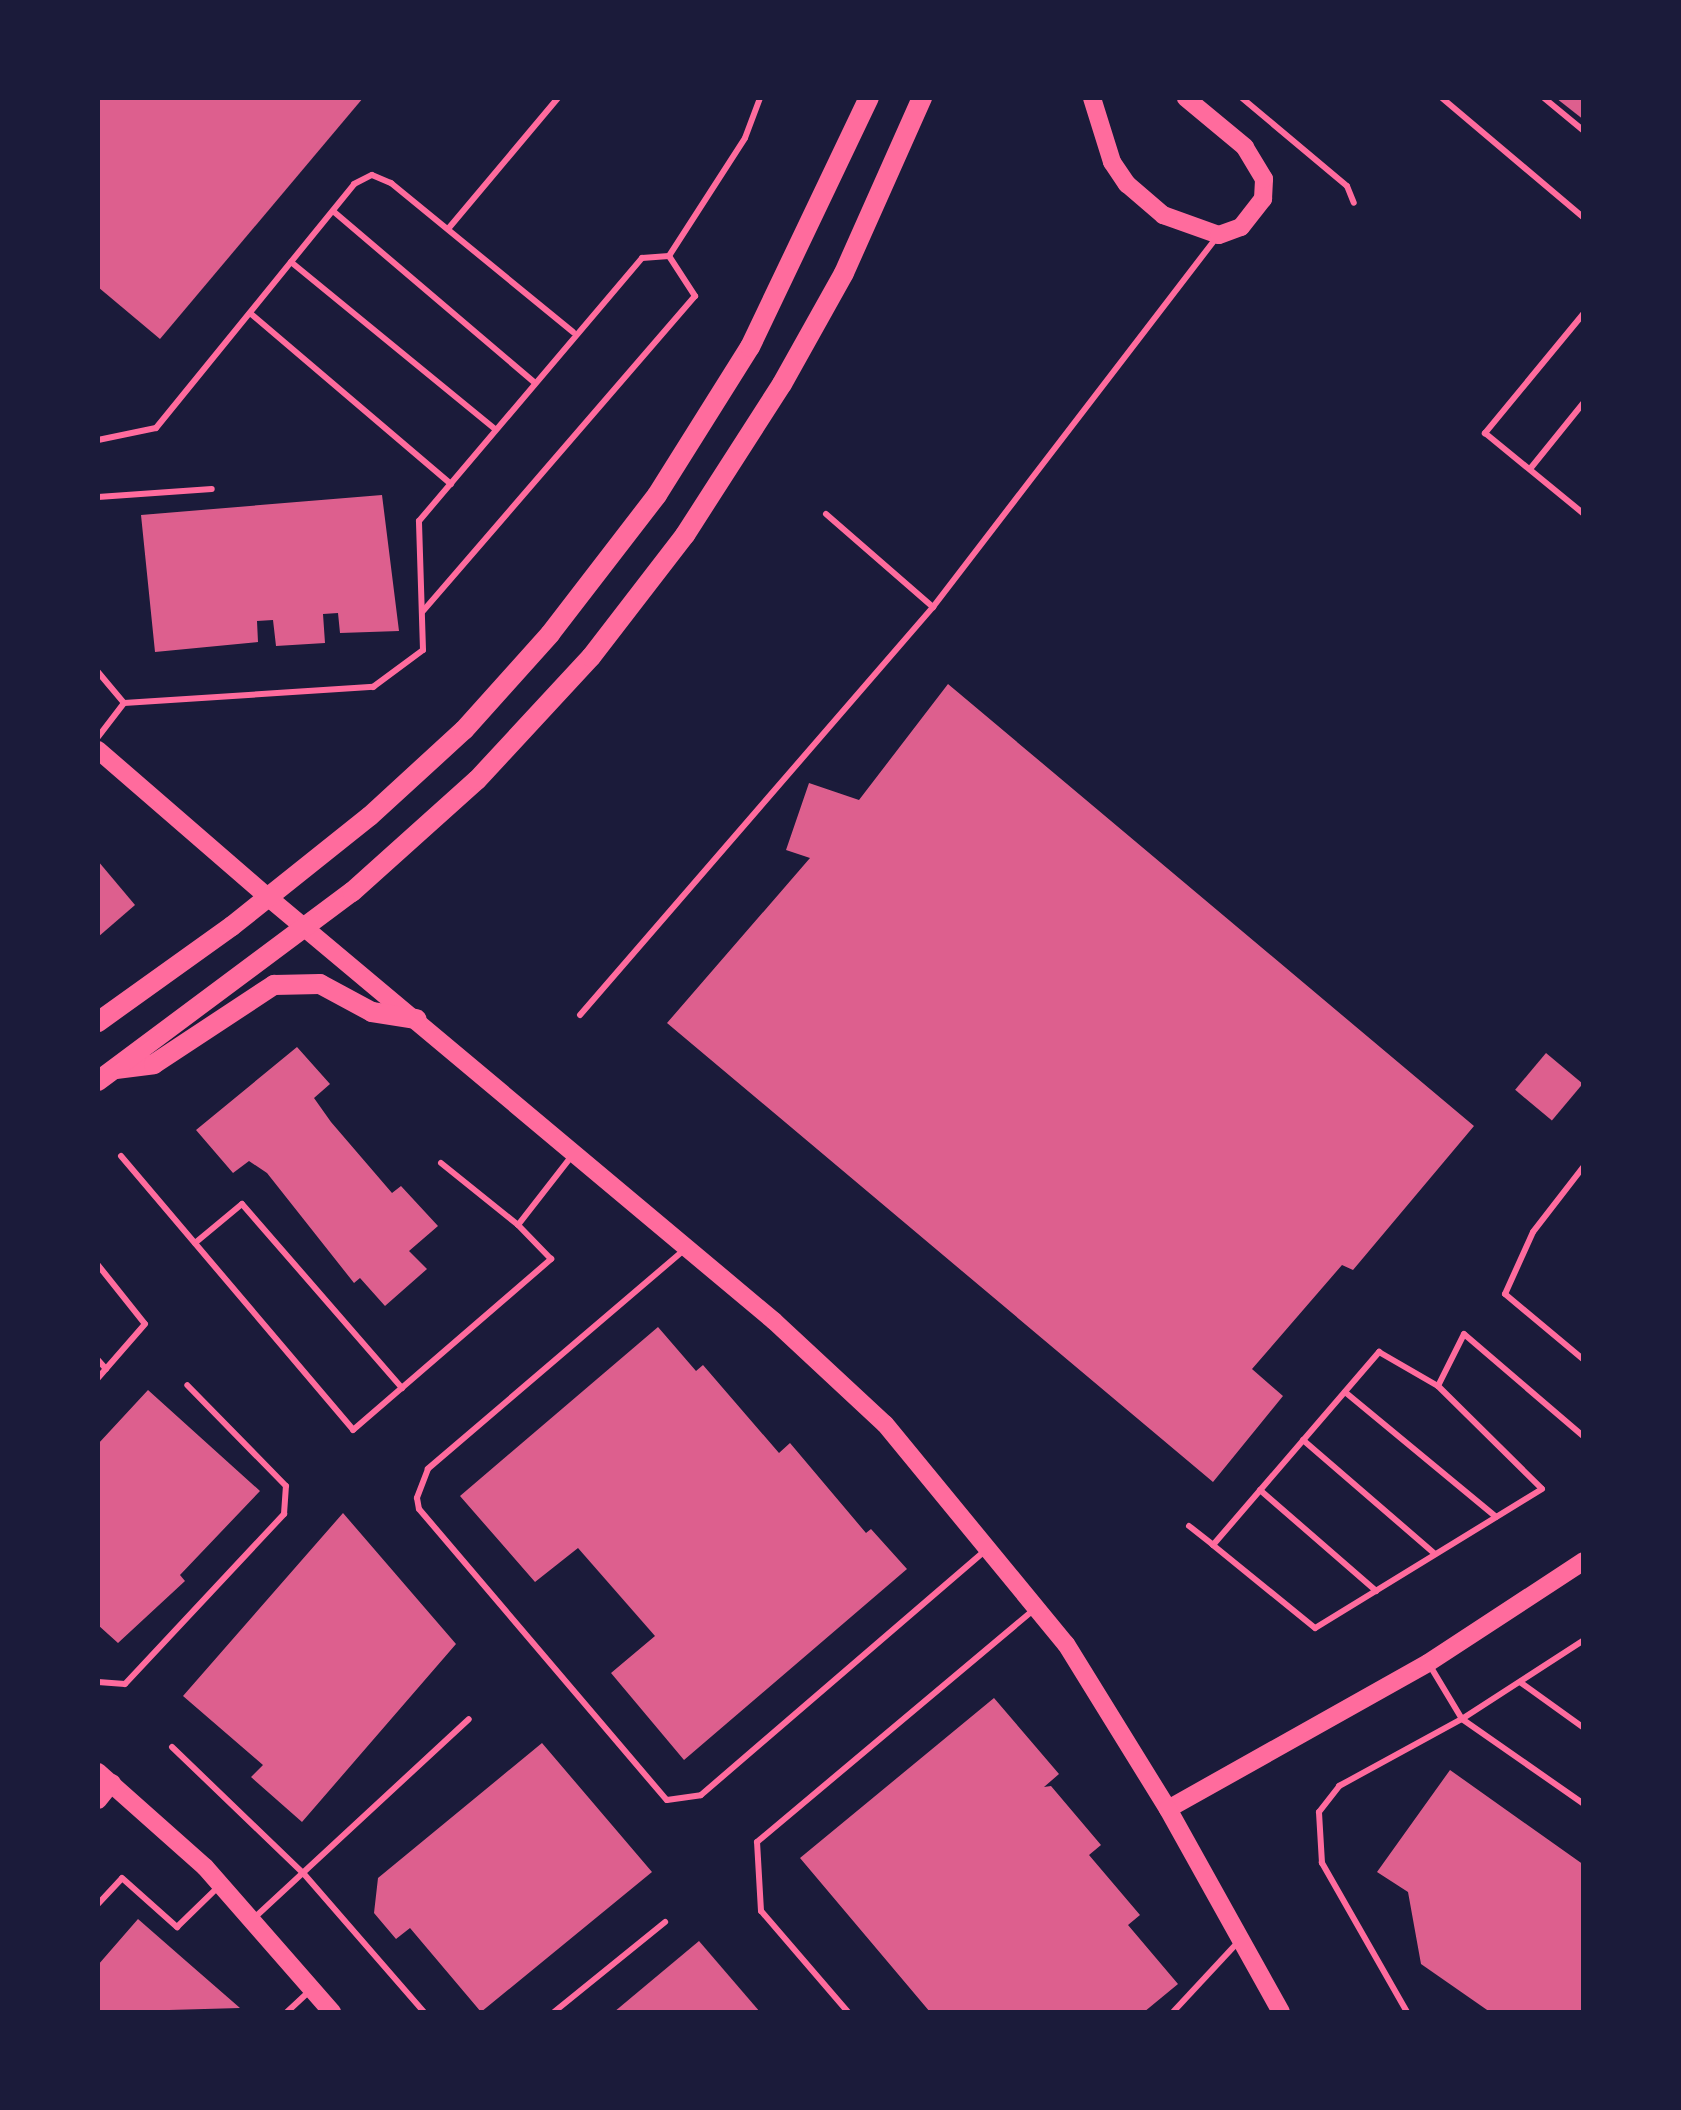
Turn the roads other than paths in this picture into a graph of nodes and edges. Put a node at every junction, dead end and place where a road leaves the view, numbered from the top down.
1 (558, 98) edge
2 (760, 98) edge
3 (869, 98) edge
4 (922, 98) edge
5 (1092, 98) edge
6 (1186, 98) edge
7 (1242, 98) edge
8 (1442, 98) edge
9 (1544, 98) edge
10 (1584, 131) edge
11 (1354, 202) dead end
12 (332, 211) junction
13 (1584, 218) edge
14 (448, 230) junction
15 (1219, 235) junction
16 (669, 256) junction
17 (292, 262) junction
18 (1584, 312) edge
19 (250, 313) junction
20 (572, 332) junction
21 (534, 382) junction
22 (1584, 402) edge
23 (495, 430) junction
24 (98, 440) edge
25 (1530, 469) junction
26 (451, 484) junction
27 (212, 489) dead end
28 (98, 497) edge
29 (826, 514) dead end
30 (1584, 514) edge
31 (933, 606) junction
32 (423, 611) junction
33 (98, 672) edge
34 (124, 703) junction
35 (98, 736) edge
36 (98, 750) edge
37 (269, 898) junction
38 (308, 928) junction
39 (580, 1015) dead end
40 (416, 1019) junction
41 (98, 1022) edge
42 (106, 1075) edge
43 (575, 1152) junction
44 (121, 1156) dead end
45 (441, 1163) dead end
46 (1584, 1166) edge
47 (518, 1225) junction
48 (194, 1244) junction
49 (687, 1247) junction
50 (98, 1265) edge
51 (98, 1360) edge
52 (1584, 1360) edge
53 (106, 1369) junction
54 (98, 1378) edge
55 (186, 1385) dead end
56 (1438, 1386) junction
57 (402, 1388) junction
58 (1345, 1392) junction
59 (1584, 1437) edge
60 (1304, 1440) junction
61 (1260, 1490) junction
62 (1496, 1517) junction
63 (1189, 1526) dead end
64 (1213, 1544) junction
65 (990, 1547) junction
66 (1435, 1554) junction
67 (1584, 1561) edge
68 (1376, 1591) junction
69 (1037, 1607) junction
70 (1584, 1640) edge
71 (1428, 1663) junction
72 (98, 1682) edge
73 (1520, 1682) junction
74 (469, 1720) dead end
75 (1462, 1720) junction
76 (1584, 1728) edge
77 (172, 1747) dead end
78 (104, 1778) edge
79 (98, 1800) edge
80 (1584, 1804) edge
81 (1168, 1809) junction
82 (304, 1874) junction
83 (220, 1884) junction
84 (98, 1904) edge
85 (252, 1920) junction
86 (665, 1922) dead end
87 (1240, 1940) junction
88 (312, 1990) junction
89 (287, 2012) edge
90 (332, 2012) edge
91 (424, 2012) edge
92 (554, 2012) edge
93 (848, 2012) edge
94 (1172, 2012) edge
95 (1281, 2012) edge
96 (1407, 2012) edge

1 - 14 lane
2 - 16 lane
3 - 37 main road
4 - 38 main road
5 - 15 main road
6 - 15 main road
7 - 11 lane
8 - 13 lane
9 - 10 lane
12 - 14 lane
12 - 17 lane
12 - 21 lane
14 - 20 lane
15 - 31 lane
16 - 20 lane
16 - 32 lane
17 - 19 lane
17 - 23 lane
18 - 25 lane
19 - 24 lane
19 - 26 lane
20 - 21 lane
21 - 23 lane
22 - 25 lane
23 - 26 lane
25 - 30 lane
26 - 32 lane
27 - 28 lane
29 - 31 lane
31 - 39 lane
32 - 34 lane
33 - 34 lane
34 - 35 lane
36 - 37 main road
37 - 38 main road
37 - 41 main road
38 - 40 main road
38 - 42 main road
40 - 42 main road
40 - 43 main road
43 - 47 lane
43 - 49 main road
44 - 48 lane
45 - 47 lane
46 - 52 lane
47 - 57 lane
48 - 57 lane
48 - 57 lane
49 - 65 main road
49 - 65 lane
50 - 53 lane
51 - 53 lane
53 - 54 lane
55 - 72 lane
56 - 58 lane
56 - 59 lane
56 - 62 lane
58 - 60 lane
58 - 62 lane
60 - 61 lane
60 - 66 lane
61 - 64 lane
61 - 68 lane
62 - 66 lane
63 - 64 lane
64 - 68 lane
65 - 69 main road
66 - 68 lane
67 - 71 main road
69 - 81 main road
69 - 93 lane
70 - 73 lane
71 - 75 lane
71 - 81 main road
73 - 75 lane
73 - 76 lane
74 - 82 lane
75 - 80 lane
75 - 96 lane
77 - 82 lane
78 - 79 main road
78 - 83 main road
81 - 87 main road
82 - 85 lane
82 - 91 lane
83 - 84 lane
83 - 85 main road
85 - 88 main road
86 - 92 lane
87 - 94 lane
87 - 95 main road
88 - 89 lane
88 - 90 main road

